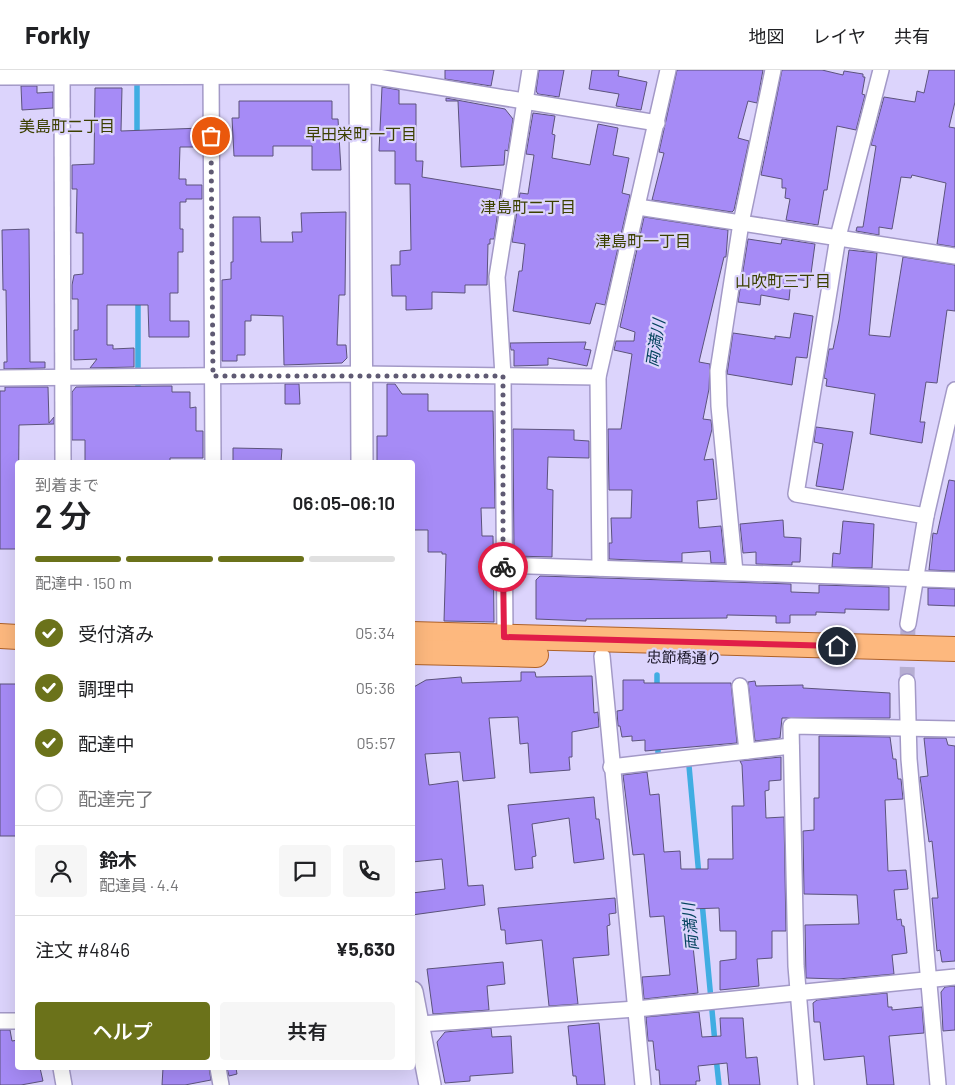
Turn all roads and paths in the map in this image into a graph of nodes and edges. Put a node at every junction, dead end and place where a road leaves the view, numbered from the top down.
1 (530, 70) edge
2 (668, 70) edge
3 (773, 70) edge
4 (881, 70) edge
5 (211, 73) edge
6 (360, 73) edge
7 (62, 74) edge
8 (0, 77) edge
9 (524, 101) junction
10 (657, 123) junction
11 (638, 207) junction
12 (741, 223) junction
13 (838, 237) junction
14 (955, 256) edge
15 (362, 374) junction
16 (213, 376) junction
17 (503, 376) junction
18 (598, 377) junction
19 (0, 378) edge
20 (63, 378) junction
21 (955, 390) edge
22 (63, 460) edge
23 (214, 460) edge
24 (362, 460) edge
25 (926, 516) junction
26 (502, 565) junction
27 (600, 568) junction
28 (735, 572) junction
29 (914, 578) junction
30 (955, 580) edge
31 (908, 624) tunnel mouth
32 (415, 634) edge
33 (0, 636) edge
34 (15, 637) edge
35 (504, 637) junction
36 (955, 649) edge
37 (415, 652) edge
38 (602, 656) junction
39 (955, 666) edge
40 (907, 682) tunnel mouth
41 (740, 686) dead end
42 (907, 728) junction
43 (955, 729) edge
44 (791, 746) junction
45 (746, 751) junction
46 (611, 767) junction
47 (955, 977) edge
48 (928, 980) junction
49 (797, 992) junction
50 (415, 1004) edge
51 (636, 1009) junction
52 (0, 1021) edge
53 (15, 1021) edge
54 (420, 1024) junction
55 (61, 1070) edge
56 (218, 1070) edge
57 (64, 1085) edge
58 (221, 1085) edge
59 (430, 1085) edge
60 (643, 1085) edge
61 (806, 1085) edge
62 (938, 1085) edge

1 - 9 street
2 - 10 street
3 - 12 street
4 - 13 street
5 - 6 street
5 - 7 street
5 - 16 street
6 - 9 street
6 - 15 street
7 - 8 street
7 - 20 street
9 - 10 street
9 - 17 street
10 - 11 street
11 - 12 street
11 - 18 street
12 - 13 street
12 - 28 street
13 - 14 street
13 - 25 street
15 - 16 street
15 - 17 street
15 - 24 street
16 - 20 street
16 - 23 street
17 - 18 street
17 - 26 street
18 - 27 street
19 - 20 street
20 - 22 street
21 - 25 street
25 - 29 street
26 - 27 street
26 - 35 street
27 - 28 street
28 - 29 street
29 - 30 street
29 - 31 street
32 - 35 main road, 忠節橋通り
33 - 34 main road
35 - 36 main road, 忠節橋通り
37 - 38 main road, 忠節橋通り
38 - 39 main road, 忠節橋通り
38 - 46 street
40 - 42 street
41 - 45 street
42 - 43 street
42 - 44 street
42 - 48 street
44 - 45 street
44 - 49 street
45 - 46 street
46 - 51 street
47 - 48 street
48 - 49 street
48 - 62 street
49 - 51 street
49 - 61 street
50 - 54 street
51 - 54 street
51 - 60 street
52 - 53 street
54 - 59 street
55 - 57 street
56 - 58 street

